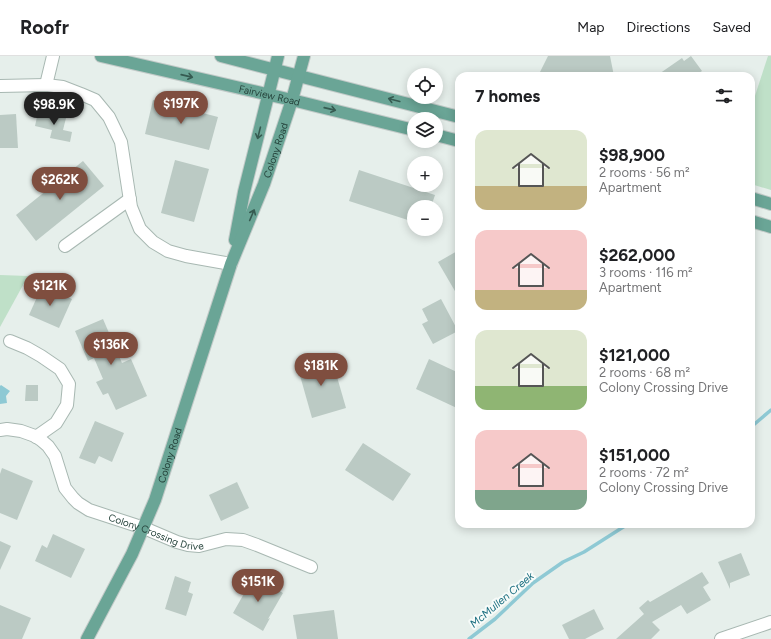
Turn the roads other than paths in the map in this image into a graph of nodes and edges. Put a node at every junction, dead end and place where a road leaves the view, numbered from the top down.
1 (54, 56) edge
2 (101, 56) edge
3 (221, 56) edge
4 (278, 56) edge
5 (304, 56) edge
6 (275, 69) junction
7 (299, 76) junction
8 (46, 85) junction
9 (0, 86) edge
10 (269, 95) junction
11 (292, 100) junction
12 (455, 116) edge
13 (407, 128) edge
14 (443, 137) edge
15 (455, 140) edge
16 (130, 199) junction
17 (755, 199) edge
18 (771, 204) edge
19 (755, 222) edge
20 (771, 227) edge
21 (65, 246) dead end
22 (231, 264) junction
23 (10, 341) dead end
24 (0, 430) edge
25 (36, 437) junction
26 (144, 528) junction
27 (311, 567) dead end
28 (771, 622) edge
29 (87, 639) edge
30 (721, 639) edge

1 - 8 street
2 -> 10 main road, Fairview Road
3 - 6 main road
4 - 6 main road, Colony Road
5 - 7 main road, Colony Road
6 - 7 main road
6 - 10 main road, Colony Road
7 - 11 main road, Colony Road
12 -> 7 main road
8 - 9 street
8 - 16 street
10 - 11 main road, Fairview Road
10 -> 22 main road, Colony Road
11 -> 13 main road, Fairview Road
22 -> 11 main road, Colony Road
14 - 15 main road
16 - 21 street
16 - 22 street
17 - 18 main road
19 - 20 main road
22 - 26 main road, Colony Road
23 - 25 street
24 - 25 street, Colony Crossing Drive
25 - 26 street, Colony Crossing Drive
26 - 27 street, Colony Crossing Drive
26 - 29 main road, Colony Road
28 - 30 street

